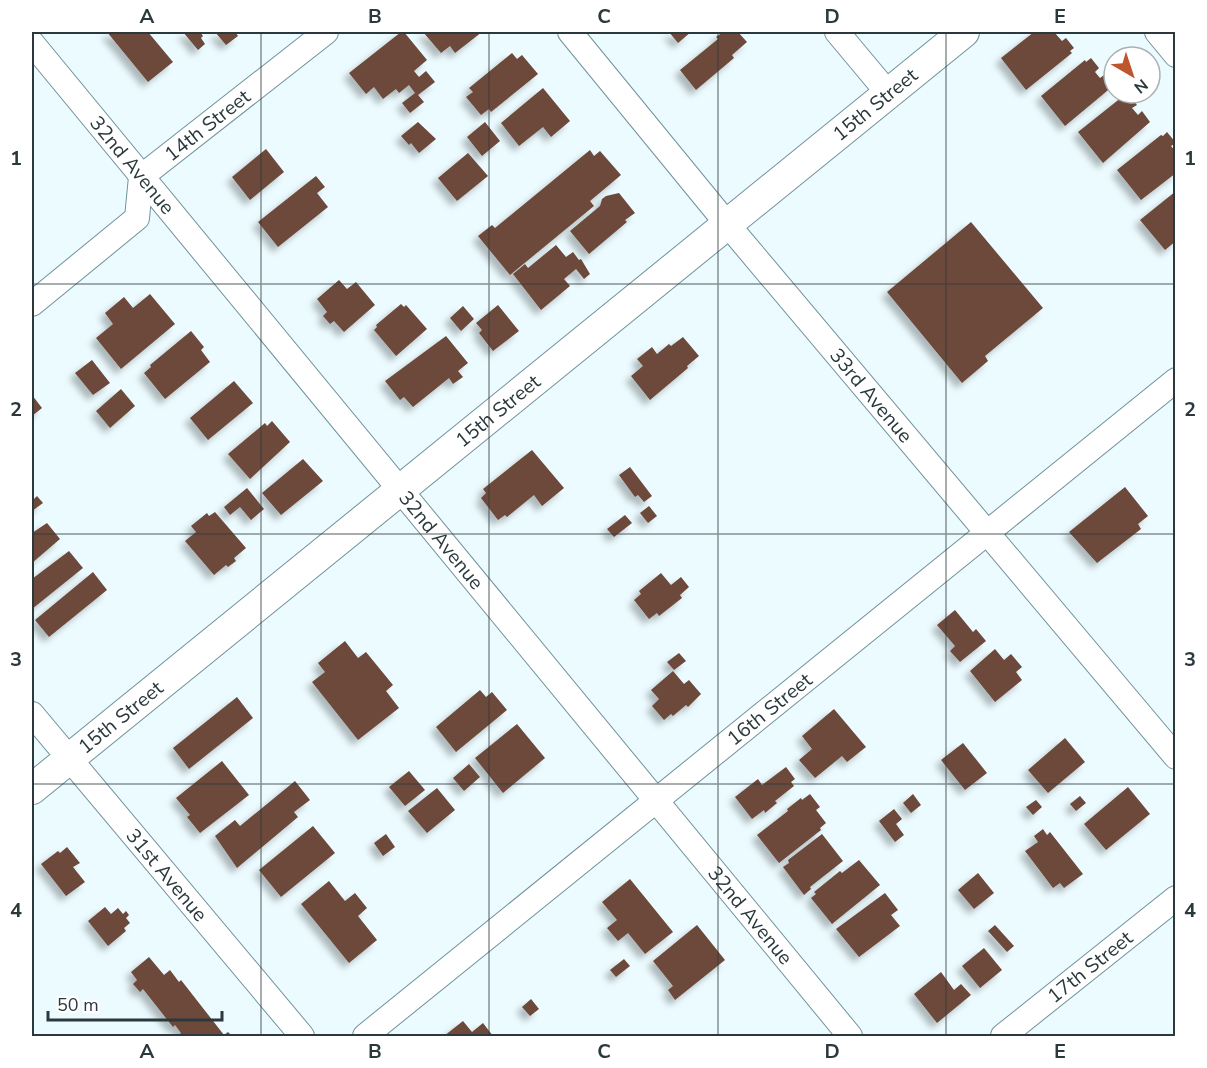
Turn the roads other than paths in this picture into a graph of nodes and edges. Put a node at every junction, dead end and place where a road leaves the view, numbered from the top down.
1 (326, 32) edge
2 (570, 32) edge
3 (837, 32) edge
4 (964, 32) edge
5 (1157, 32) edge
6 (32, 43) edge
7 (1176, 55) edge
8 (888, 93) junction
9 (141, 177) junction
10 (728, 225) junction
11 (32, 304) edge
12 (1176, 380) edge
13 (399, 491) junction
14 (987, 532) junction
15 (32, 714) edge
16 (1176, 757) edge
17 (68, 759) junction
18 (32, 789) edge
19 (657, 801) junction
20 (1176, 898) edge
21 (302, 1036) edge
22 (365, 1036) edge
23 (850, 1036) edge
24 (1003, 1036) edge

1 - 9 street, 14th Street
2 - 10 street, 33rd Avenue
3 - 8 street
4 - 8 main road, 15th Street
5 - 7 street
6 - 9 street, 32nd Avenue
8 - 10 main road, 15th Street
9 - 11 street
9 - 13 street, 32nd Avenue
10 - 13 main road, 15th Street
10 - 14 street, 33rd Avenue
12 - 14 street, 16th Street
13 - 17 main road, 15th Street
13 - 19 street, 32nd Avenue
14 - 16 street, 33rd Avenue
14 - 19 street, 16th Street
15 - 17 street, 31st Avenue
17 - 18 main road, 15th Street
17 - 21 street, 31st Avenue
19 - 22 street, 16th Street
19 - 23 street, 32nd Avenue
20 - 24 street, 17th Street

